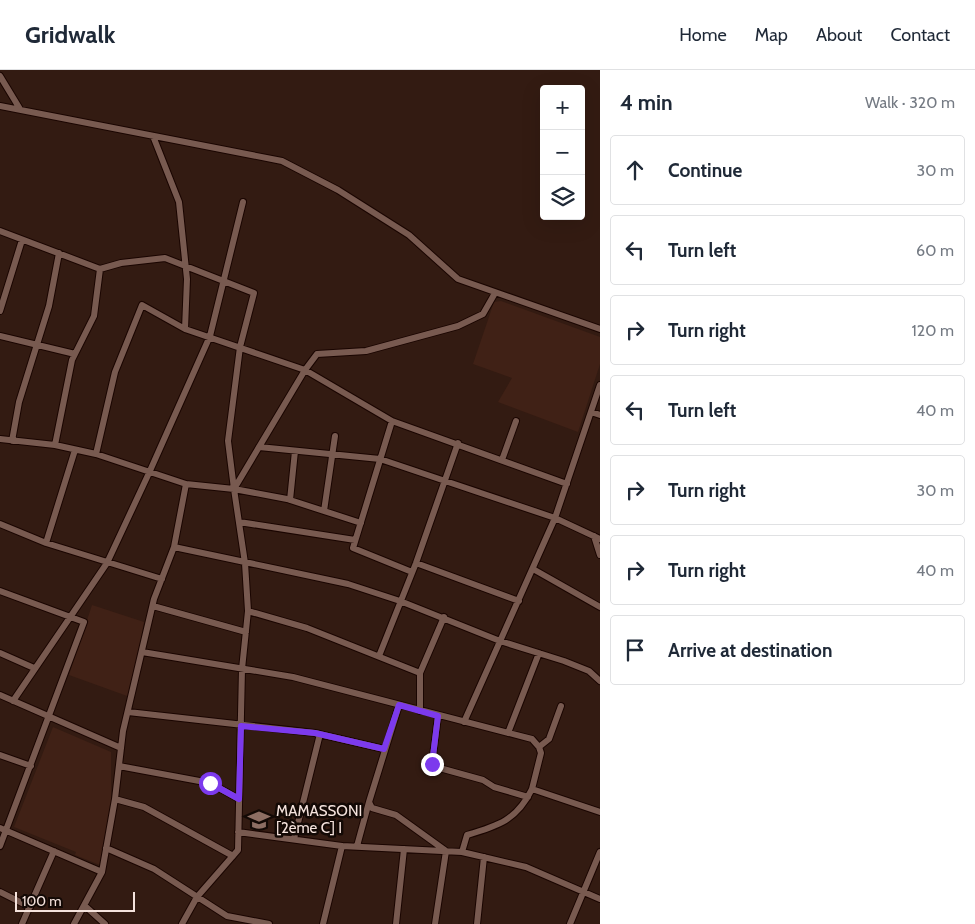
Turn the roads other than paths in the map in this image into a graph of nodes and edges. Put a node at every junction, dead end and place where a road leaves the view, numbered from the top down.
1 (0, 76) edge
2 (0, 106) edge
3 (20, 109) junction
4 (153, 136) junction
5 (243, 202) dead end
6 (0, 231) edge
7 (22, 240) junction
8 (59, 253) junction
9 (186, 267) junction
10 (100, 269) junction
11 (224, 281) junction
12 (495, 293) junction
13 (0, 311) edge
14 (185, 329) junction
15 (600, 329) edge
16 (0, 336) edge
17 (210, 336) junction
18 (37, 345) junction
19 (240, 347) junction
20 (75, 354) junction
21 (305, 370) junction
22 (600, 385) edge
23 (591, 412) junction
24 (600, 415) edge
25 (392, 421) junction
26 (516, 421) dead end
27 (335, 436) dead end
28 (0, 439) edge
29 (12, 441) junction
30 (458, 443) junction
31 (55, 445) junction
32 (259, 447) junction
33 (75, 450) junction
34 (295, 451) junction
35 (96, 454) junction
36 (332, 454) junction
37 (380, 459) junction
38 (502, 460) junction
39 (149, 472) junction
40 (445, 481) junction
41 (186, 484) junction
42 (567, 484) junction
43 (234, 489) junction
44 (290, 500) junction
45 (324, 511) junction
46 (555, 518) junction
47 (239, 522) junction
48 (361, 523) junction
49 (0, 524) edge
50 (597, 537) edge
51 (355, 540) junction
52 (46, 543) junction
53 (174, 546) junction
54 (600, 555) edge
55 (416, 562) junction
56 (107, 563) junction
57 (245, 563) junction
58 (533, 569) junction
59 (412, 572) junction
60 (162, 579) junction
61 (0, 591) edge
62 (400, 601) junction
63 (518, 601) junction
64 (153, 606) junction
65 (600, 607) edge
66 (248, 611) junction
67 (69, 617) junction
68 (444, 617) junction
69 (246, 632) junction
70 (500, 641) junction
71 (142, 652) junction
72 (539, 652) junction
73 (0, 653) edge
74 (379, 656) junction
75 (34, 668) junction
76 (242, 669) junction
77 (420, 673) junction
78 (600, 681) edge
79 (0, 695) edge
80 (13, 701) junction
81 (399, 705) junction
82 (561, 706) dead end
83 (420, 711) junction
84 (128, 712) junction
85 (438, 716) junction
86 (50, 717) junction
87 (464, 722) junction
88 (241, 726) junction
89 (508, 733) junction
90 (320, 734) junction
91 (539, 747) junction
92 (121, 748) junction
93 (384, 749) junction
94 (0, 755) edge
95 (31, 766) junction
96 (119, 766) junction
97 (532, 789) junction
98 (528, 797) junction
99 (116, 799) junction
100 (239, 799) junction
101 (369, 802) junction
102 (600, 812) edge
103 (3, 829) edge
104 (238, 832) junction
105 (294, 839) junction
106 (0, 846) edge
107 (342, 846) junction
108 (357, 846) junction
109 (106, 848) junction
110 (404, 849) junction
111 (54, 851) junction
112 (446, 851) junction
113 (462, 852) junction
114 (600, 852) edge
115 (233, 856) junction
116 (484, 858) junction
117 (102, 872) junction
118 (0, 892) edge
119 (584, 892) junction
120 (197, 897) junction
121 (600, 900) edge
122 (85, 906) junction
123 (30, 907) junction
124 (22, 924) edge
125 (74, 924) edge
126 (105, 924) edge
127 (182, 924) edge
128 (269, 924) edge
129 (323, 924) edge
130 (396, 924) edge
131 (435, 924) edge
132 (477, 924) edge
133 (570, 924) edge

1 - 3 street
2 - 3 street
3 - 4 street
4 - 9 street
4 - 12 street
5 - 11 street
6 - 7 street
7 - 8 street
7 - 13 street
8 - 10 street
8 - 18 street
9 - 10 street
9 - 11 street
9 - 14 street
10 - 20 street
11 - 17 street
11 - 19 street
12 - 15 street
12 - 21 street
14 - 17 street
14 - 35 street
16 - 18 street
17 - 19 street
17 - 39 street
18 - 20 street
18 - 29 street
19 - 21 street
19 - 43 street
20 - 31 street
21 - 25 street
21 - 32 street
22 - 23 street
23 - 24 street
23 - 42 street
25 - 30 street
25 - 37 street
26 - 38 street
27 - 36 street
28 - 29 street
29 - 31 street
30 - 38 street
30 - 40 street
31 - 33 street
32 - 34 street
32 - 43 street
33 - 35 street
33 - 52 street
34 - 36 street
34 - 44 street
35 - 39 street
36 - 37 street
36 - 45 street
37 - 40 street
37 - 48 street
38 - 42 street
39 - 41 street
39 - 56 street
40 - 46 street
40 - 55 street
41 - 43 street
41 - 53 street
42 - 46 street
43 - 44 street
43 - 47 street
44 - 45 street
45 - 48 street
46 - 50 street
46 - 58 street
47 - 51 street
47 - 57 street
48 - 51 street
49 - 52 street
50 - 54 street
51 - 59 street
52 - 56 street
53 - 57 street
53 - 60 street
55 - 59 street
55 - 63 street
56 - 60 street
56 - 67 street
57 - 62 street
57 - 66 street
58 - 63 street
58 - 65 street
59 - 62 street
60 - 64 street
61 - 67 street
62 - 68 street
62 - 74 street
63 - 70 street
64 - 69 street
64 - 71 street
66 - 69 street
66 - 74 street
67 - 75 street
67 - 86 street
68 - 70 street
68 - 77 street
69 - 76 street
70 - 72 street
70 - 87 street
71 - 76 street
71 - 84 street
72 - 78 street
72 - 89 street
73 - 75 street
74 - 77 street
75 - 80 street
76 - 81 street
76 - 88 street
77 - 83 street
79 - 80 street
80 - 86 street
81 - 83 street
81 - 93 street
82 - 91 street
83 - 85 street
84 - 88 street
84 - 92 street
85 - 87 street
85 - 98 street
86 - 92 street
86 - 95 street
87 - 89 street
88 - 90 street
88 - 100 street
89 - 91 street
90 - 93 street
90 - 105 street
91 - 97 street
92 - 96 street
93 - 101 street
94 - 95 street
95 - 103 street
96 - 99 street
96 - 100 street
97 - 98 street
97 - 102 street
98 - 113 street
99 - 109 street
99 - 115 street
100 - 104 street
101 - 108 street
101 - 112 street
103 - 106 street
103 - 111 street
104 - 105 street
104 - 115 street
105 - 107 street
107 - 108 street
107 - 129 street
108 - 110 street
109 - 117 street
109 - 120 street
110 - 112 street
110 - 130 street
111 - 117 street
111 - 123 street
112 - 113 street
112 - 131 street
113 - 116 street
114 - 119 street
115 - 120 street
116 - 119 street
116 - 132 street
117 - 122 street
118 - 123 street
119 - 121 street
119 - 133 street
120 - 127 street
120 - 128 street
122 - 125 street
122 - 126 street
123 - 124 street

